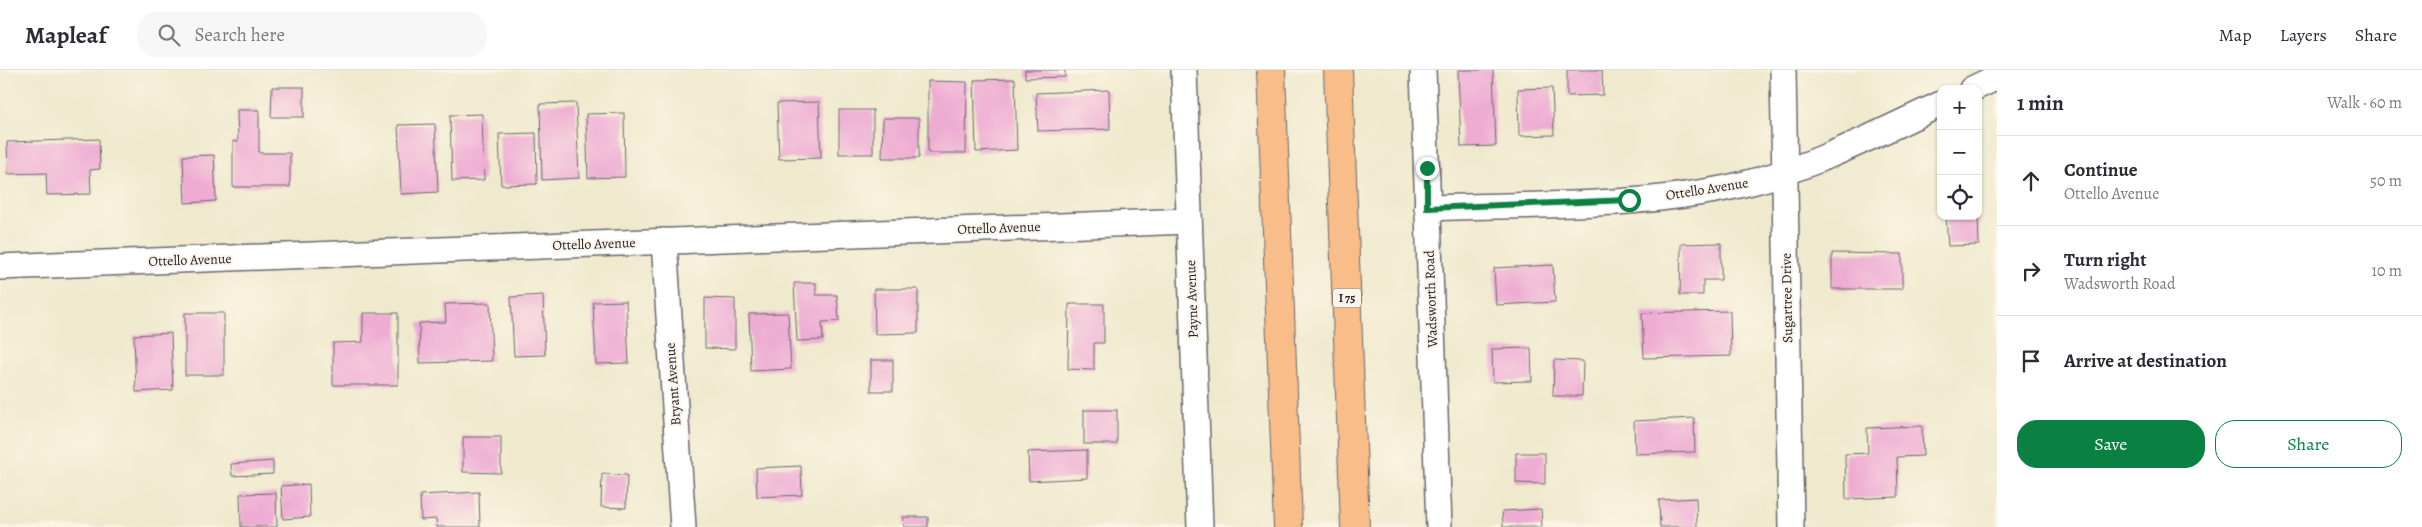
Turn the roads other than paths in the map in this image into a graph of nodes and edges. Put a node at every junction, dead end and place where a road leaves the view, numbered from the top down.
1 (1184, 70) edge
2 (1271, 70) edge
3 (1338, 70) edge
4 (1423, 70) edge
5 (1783, 70) edge
6 (1997, 77) edge
7 (1980, 85) edge
8 (1937, 106) edge
9 (1785, 172) junction
10 (1427, 208) junction
11 (1189, 221) junction
12 (664, 241) junction
13 (0, 267) edge
14 (682, 527) edge
15 (1200, 527) edge
16 (1288, 527) edge
17 (1355, 527) edge
18 (1440, 527) edge
19 (1791, 527) edge

1 - 11 street, Payne Avenue
2 - 16 highway
3 - 17 highway, I 75
4 - 10 street, Wadsworth Road
5 - 9 street, Sugartree Drive
6 - 7 street
8 - 9 street, Ottello Avenue
9 - 10 street, Ottello Avenue
9 - 19 street, Sugartree Drive
10 - 18 street, Wadsworth Road
11 - 12 street, Ottello Avenue
11 - 15 street, Payne Avenue
12 - 13 street, Ottello Avenue
12 - 14 street, Bryant Avenue

